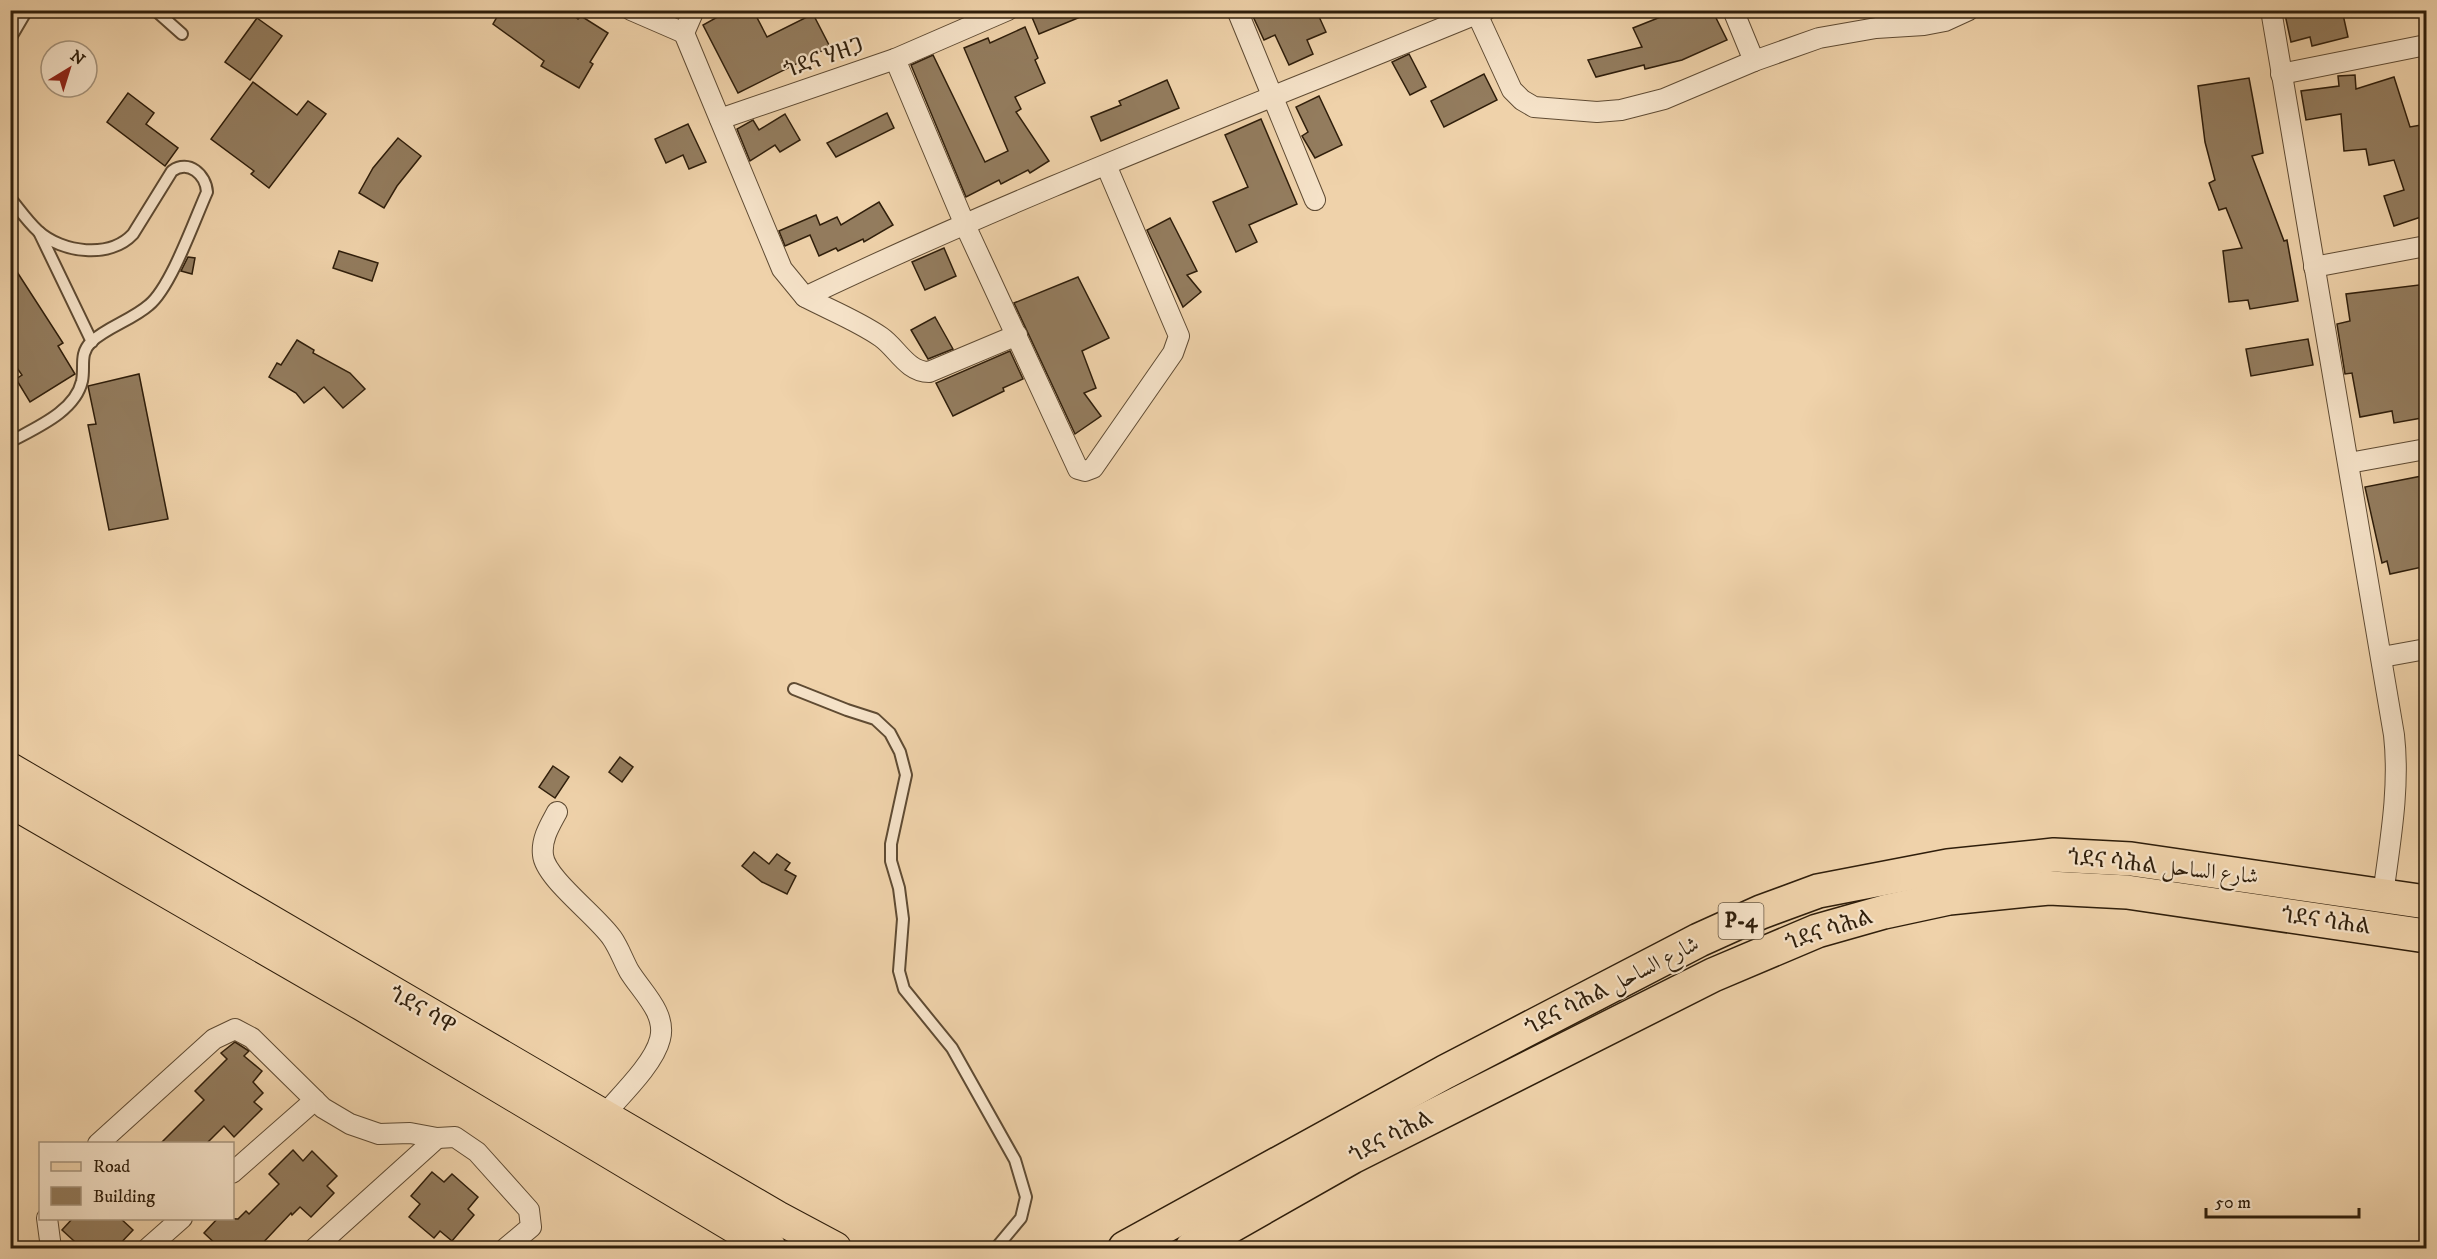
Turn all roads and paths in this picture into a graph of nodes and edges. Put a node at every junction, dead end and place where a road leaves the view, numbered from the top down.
1 (27, 10) edge
2 (154, 10) edge
3 (631, 10) edge
4 (694, 10) edge
5 (1008, 10) edge
6 (1237, 10) edge
7 (1733, 10) edge
8 (1969, 10) edge
9 (2271, 10) edge
10 (1481, 12) edge
11 (1898, 18) edge
12 (684, 33) junction
13 (182, 34) dead end
14 (10, 39) edge
15 (2427, 45) edge
16 (895, 59) junction
17 (1754, 61) junction
18 (2282, 74) junction
19 (1272, 98) junction
20 (720, 119) junction
21 (1106, 165) junction
22 (10, 198) edge
23 (1315, 200) dead end
24 (965, 225) junction
25 (39, 232) junction
26 (2427, 246) edge
27 (2314, 267) junction
28 (805, 297) junction
29 (1017, 335) junction
30 (92, 342) junction
31 (10, 442) edge
32 (2427, 449) edge
33 (2349, 463) junction
34 (2427, 649) edge
35 (2382, 657) junction
36 (794, 689) dead end
37 (10, 769) edge
38 (10, 801) edge
39 (557, 812) dead end
40 (2383, 895) junction
41 (2427, 902) edge
42 (2427, 936) edge
43 (315, 1100) junction
44 (1406, 1111) junction
45 (603, 1116) junction
46 (437, 1138) junction
47 (99, 1142) edge
48 (234, 1171) edge
49 (47, 1220) edge
50 (180, 1220) edge
51 (1133, 1247) edge
52 (51, 1248) edge
53 (148, 1248) edge
54 (315, 1248) edge
55 (506, 1248) edge
56 (770, 1248) edge
57 (835, 1248) edge
58 (996, 1248) edge
59 (1192, 1248) edge

1 - 14 lane
2 - 13 lane
3 - 12 street
4 - 12 street
5 - 16 street, ጎደና ሃዘጋ
6 - 19 street
7 - 17 street
8 - 11 street
9 - 18 street
10 - 17 street
10 - 19 street
11 - 17 street
12 - 20 street
15 - 18 street
16 - 20 street, ጎደና ሃዘጋ
16 - 24 street
18 - 27 street
19 - 21 street
19 - 23 street
20 - 28 street
21 - 24 street
21 - 29 street
22 - 25 lane
24 - 28 street
24 - 29 street
25 - 30 lane
25 - 30 lane
26 - 27 street
27 - 33 street
28 - 29 street
30 - 31 lane
32 - 33 street
33 - 35 street
34 - 35 street
35 - 40 street
36 - 58 lane
37 - 45 main road, ጎደና ሳዋ
38 - 56 main road, ጎደና ሳዋ
39 - 45 street
40 - 41 highway, ጎደና ሳሕል شارع الساحل / P-4
40 - 44 highway, ጎደና ሳሕል شارع الساحل / P-4
42 - 44 highway, ጎደና ሳሕል / P-4
43 - 46 street
43 - 47 street
43 - 48 street
44 - 51 highway, ጎደና ሳሕል شارع الساحل / P-4
44 - 59 highway, ጎደና ሳሕል / P-4
45 - 57 main road, ጎደና ሳዋ
46 - 54 street
46 - 55 street
49 - 52 street
50 - 53 street

